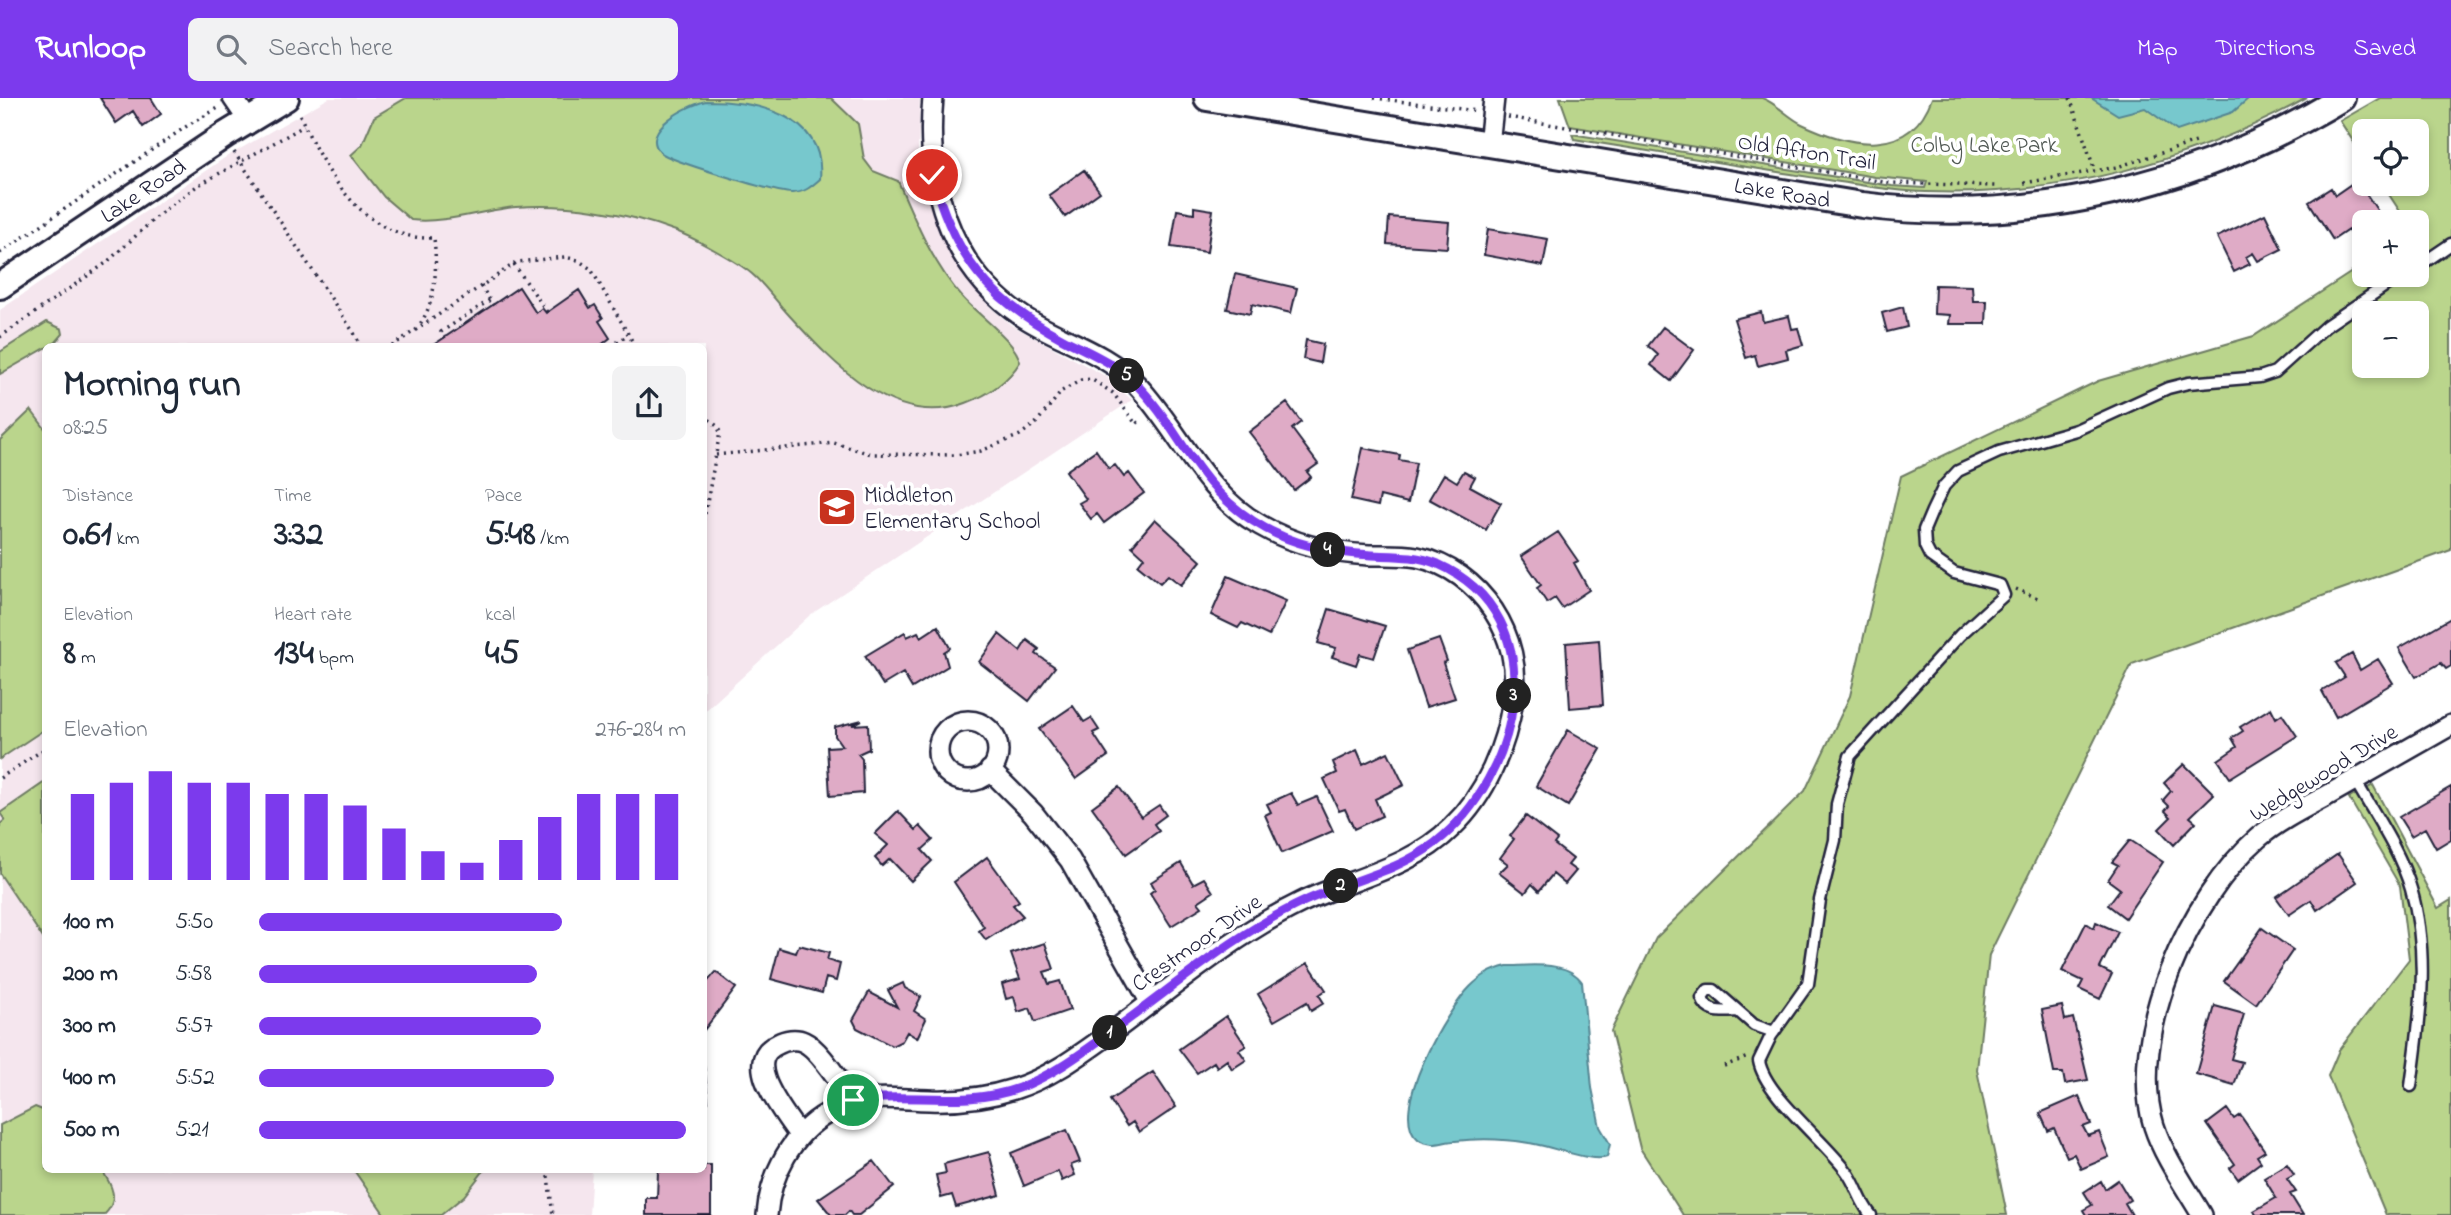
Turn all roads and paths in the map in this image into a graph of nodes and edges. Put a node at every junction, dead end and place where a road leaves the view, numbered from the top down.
1 (233, 98) edge
2 (286, 98) edge
3 (933, 98) edge
4 (1207, 98) edge
5 (1374, 98) edge
6 (1494, 98) edge
7 (2070, 98) edge
8 (2342, 98) edge
9 (1473, 110) dead end
10 (210, 113) dead end
11 (1512, 118) dead end
12 (248, 120) junction
13 (2207, 138) dead end
14 (1489, 145) junction
15 (238, 160) junction
16 (2095, 171) junction
17 (2017, 184) dead end
18 (2001, 187) dead end
19 (2451, 244) edge
20 (0, 253) edge
21 (2429, 259) edge
22 (514, 264) junction
23 (0, 286) edge
24 (481, 286) junction
25 (2383, 287) edge
26 (490, 300) junction
27 (493, 305) dead end
28 (547, 312) dead end
29 (414, 331) junction
30 (627, 336) junction
31 (0, 337) edge
32 (444, 338) dead end
33 (359, 343) edge
34 (396, 343) edge
35 (616, 343) edge
36 (633, 343) edge
37 (707, 417) edge
38 (1136, 424) dead end
39 (716, 455) junction
40 (707, 492) edge
41 (2003, 589) junction
42 (2040, 599) dead end
43 (2451, 725) edge
44 (42, 751) edge
45 (990, 770) dead end
46 (0, 778) edge
47 (2355, 780) junction
48 (1151, 1003) junction
49 (1737, 1011) dead end
50 (1774, 1032) junction
51 (1760, 1056) junction
52 (1724, 1066) dead end
53 (2411, 1086) dead end
54 (853, 1100) junction
55 (799, 1135) junction
56 (548, 1173) edge
57 (553, 1215) edge
58 (767, 1215) edge
59 (1871, 1215) edge
60 (2202, 1215) edge

1 - 12 street
2 - 12 street, Lake Road
3 - 48 street, Crestmoor Drive
4 - 14 street, Lake Road
5 - 9 path
6 - 14 street
7 - 16 path
8 - 14 street, Lake Road
10 - 20 path
11 - 18 path, Old Afton Trail
12 - 23 street, Lake Road
13 - 16 path
15 - 29 path
15 - 31 path
15 - 33 path
16 - 17 path
19 - 21 lane
22 - 24 path
22 - 28 path
22 - 30 path
24 - 26 path
24 - 29 path
25 - 41 lane
26 - 27 path
26 - 32 path
29 - 34 path
30 - 35 path
30 - 36 path
37 - 39 path
38 - 39 path
39 - 40 path
41 - 42 path
41 - 50 lane
43 - 47 street, Wedgewood Drive
44 - 46 path
45 - 48 street
47 - 53 lane
47 - 60 street, Wedgewood Drive
48 - 54 street, Crestmoor Drive
49 - 50 lane
50 - 51 lane
51 - 52 path
51 - 59 lane
54 - 55 street, Crestmoor Drive
54 - 55 street
55 - 58 street, Crestmoor Drive
56 - 57 path

